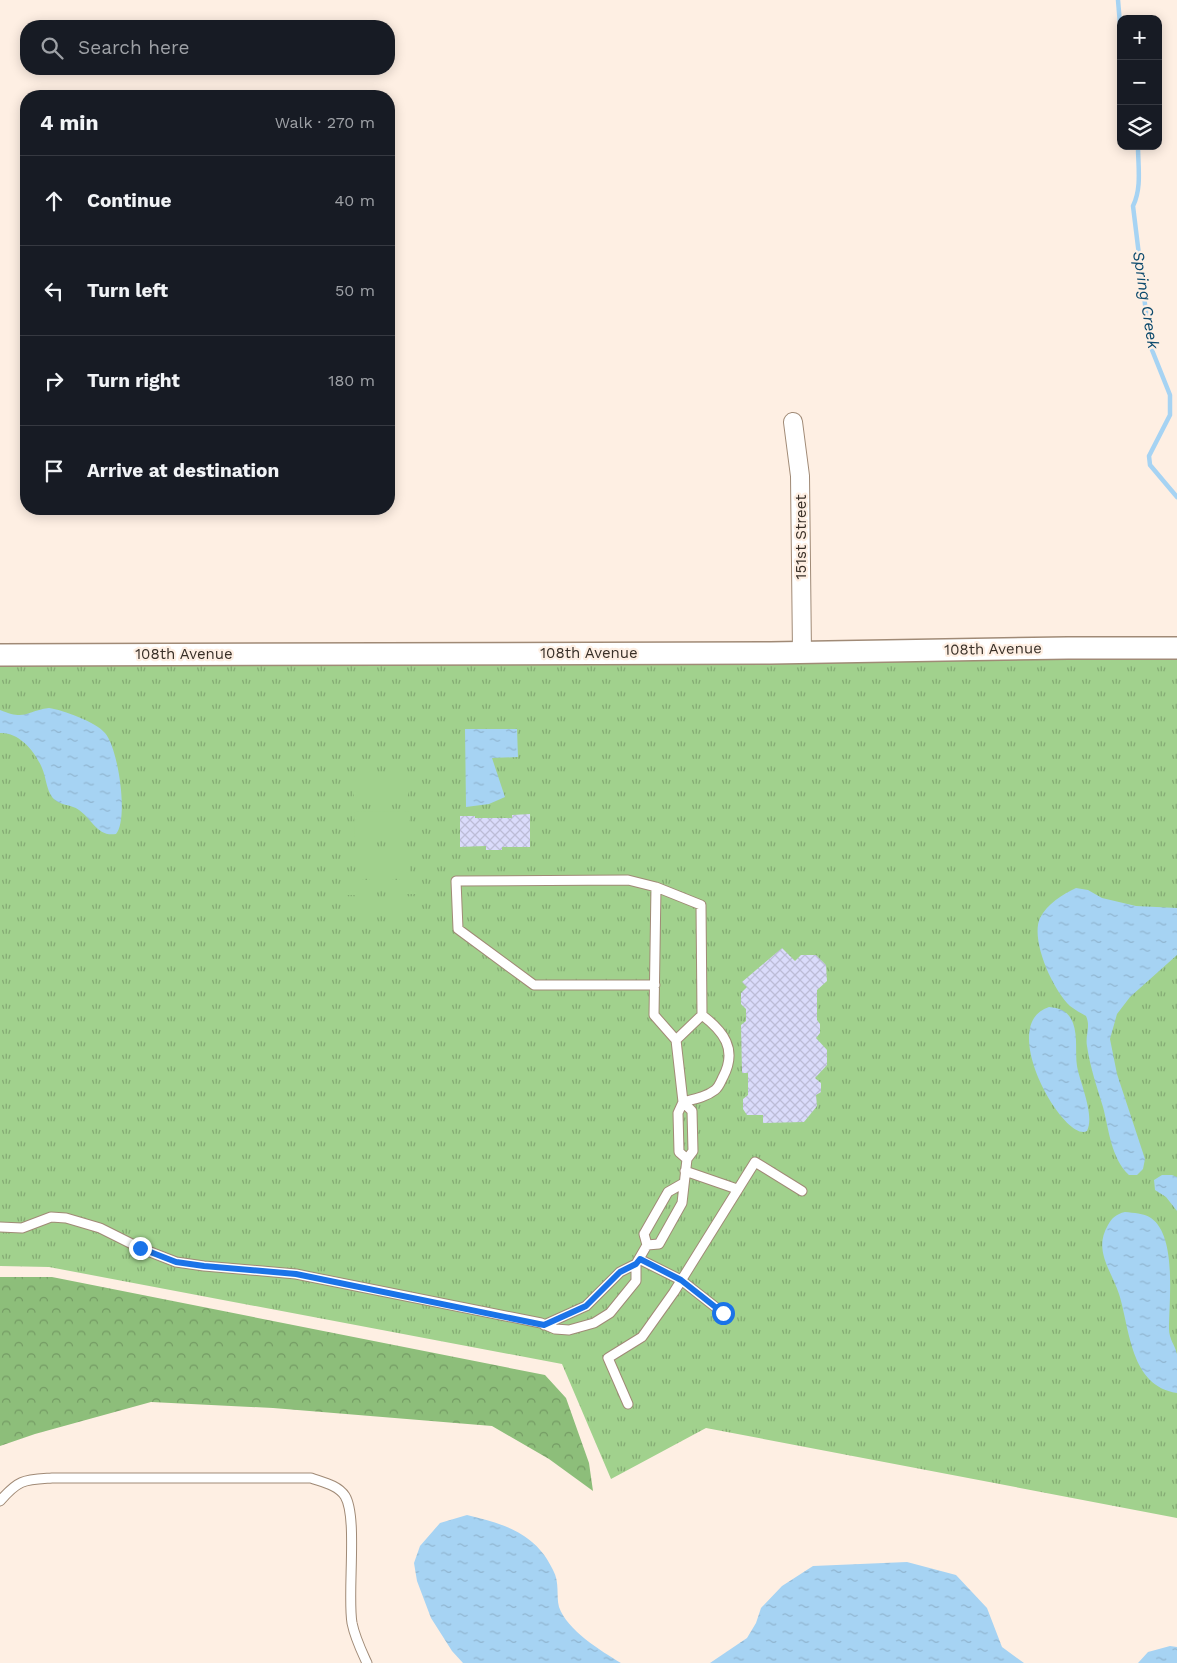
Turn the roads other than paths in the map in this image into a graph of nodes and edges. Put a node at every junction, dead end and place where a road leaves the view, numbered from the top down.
1 (793, 422) dead end
2 (1177, 648) edge
3 (802, 652) junction
4 (0, 655) edge
5 (656, 887) junction
6 (655, 985) junction
7 (702, 1015) junction
8 (676, 1040) junction
9 (683, 1102) junction
10 (687, 1159) junction
11 (685, 1171) junction
12 (682, 1184) junction
13 (737, 1189) junction
14 (802, 1191) dead end
15 (0, 1228) edge
16 (647, 1246) junction
17 (638, 1262) junction
18 (681, 1280) junction
19 (723, 1313) dead end
20 (544, 1325) junction
21 (628, 1404) dead end
22 (0, 1501) edge
23 (367, 1663) edge

1 - 3 street, 151st Street
2 - 3 street, 108th Avenue
3 - 4 street, 108th Avenue
5 - 6 lane
5 - 6 lane
5 - 7 lane
6 - 8 lane
7 - 8 lane
7 - 9 lane
8 - 9 lane
9 - 10 lane
9 - 10 lane
10 - 11 lane
11 - 12 lane
11 - 13 lane
12 - 16 lane
12 - 16 lane
13 - 14 lane
13 - 18 lane
15 - 20 lane
16 - 17 lane
17 - 18 lane
17 - 20 lane
17 - 20 lane
18 - 19 lane
18 - 21 lane
22 - 23 lane

